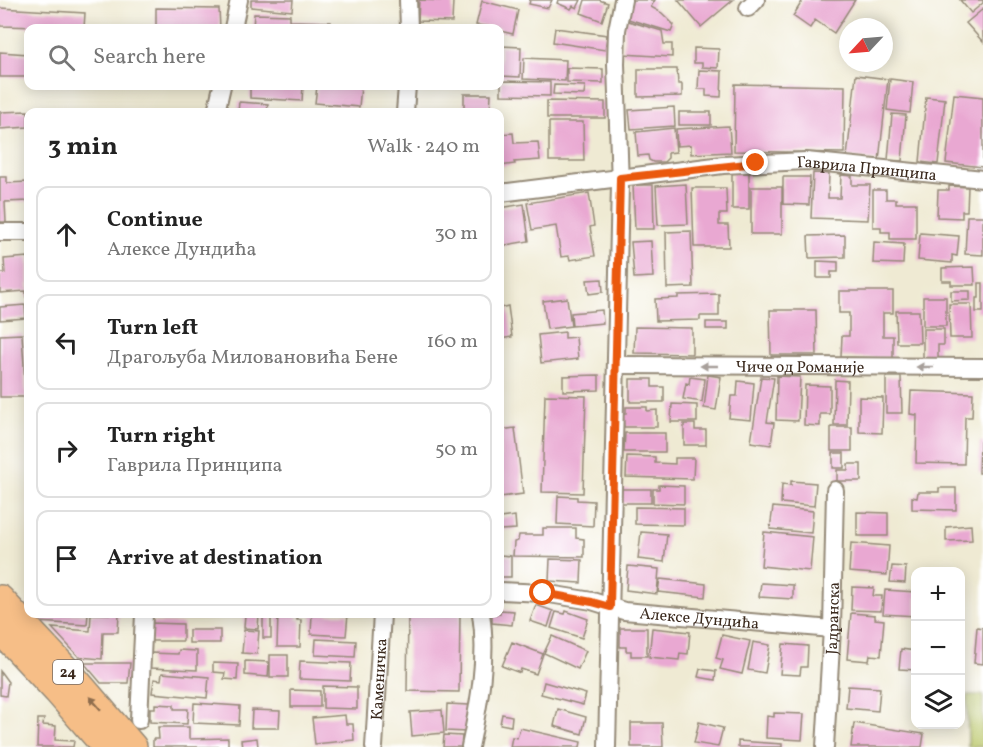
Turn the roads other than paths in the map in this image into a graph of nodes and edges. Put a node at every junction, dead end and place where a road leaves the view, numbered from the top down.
1 (239, 0) edge
2 (408, 0) edge
3 (623, 0) edge
4 (234, 24) edge
5 (409, 24) edge
6 (221, 90) edge
7 (406, 90) edge
8 (217, 108) edge
9 (405, 108) edge
10 (620, 178) junction
11 (983, 179) edge
12 (504, 192) edge
13 (0, 232) edge
14 (24, 232) edge
15 (617, 365) junction
16 (983, 367) edge
17 (835, 490) dead end
18 (504, 591) edge
19 (0, 599) edge
20 (610, 607) junction
21 (144, 618) edge
22 (382, 618) edge
23 (482, 618) edge
24 (832, 629) junction
25 (0, 630) edge
26 (139, 720) dead end
27 (106, 747) edge
28 (133, 747) edge
29 (374, 747) edge
30 (470, 747) edge
31 (607, 747) edge
32 (825, 747) edge

1 - 4 street
2 - 5 street
3 - 10 street
6 - 8 street
7 - 9 street
10 - 11 street, Гаврила Принципа
10 - 12 street, Гаврила Принципа
10 - 15 street
13 - 14 street
16 -> 15 street, Чиче од Романије
15 - 20 street
17 - 24 street, Јадранска
18 - 20 street, Алексе Дундића
28 -> 19 main road, 24
20 - 24 street, Алексе Дундића
20 - 31 street
21 - 26 street
22 - 29 street, Каменичка
23 - 30 street
24 - 32 street, Јадранска
25 - 27 main road, 24

